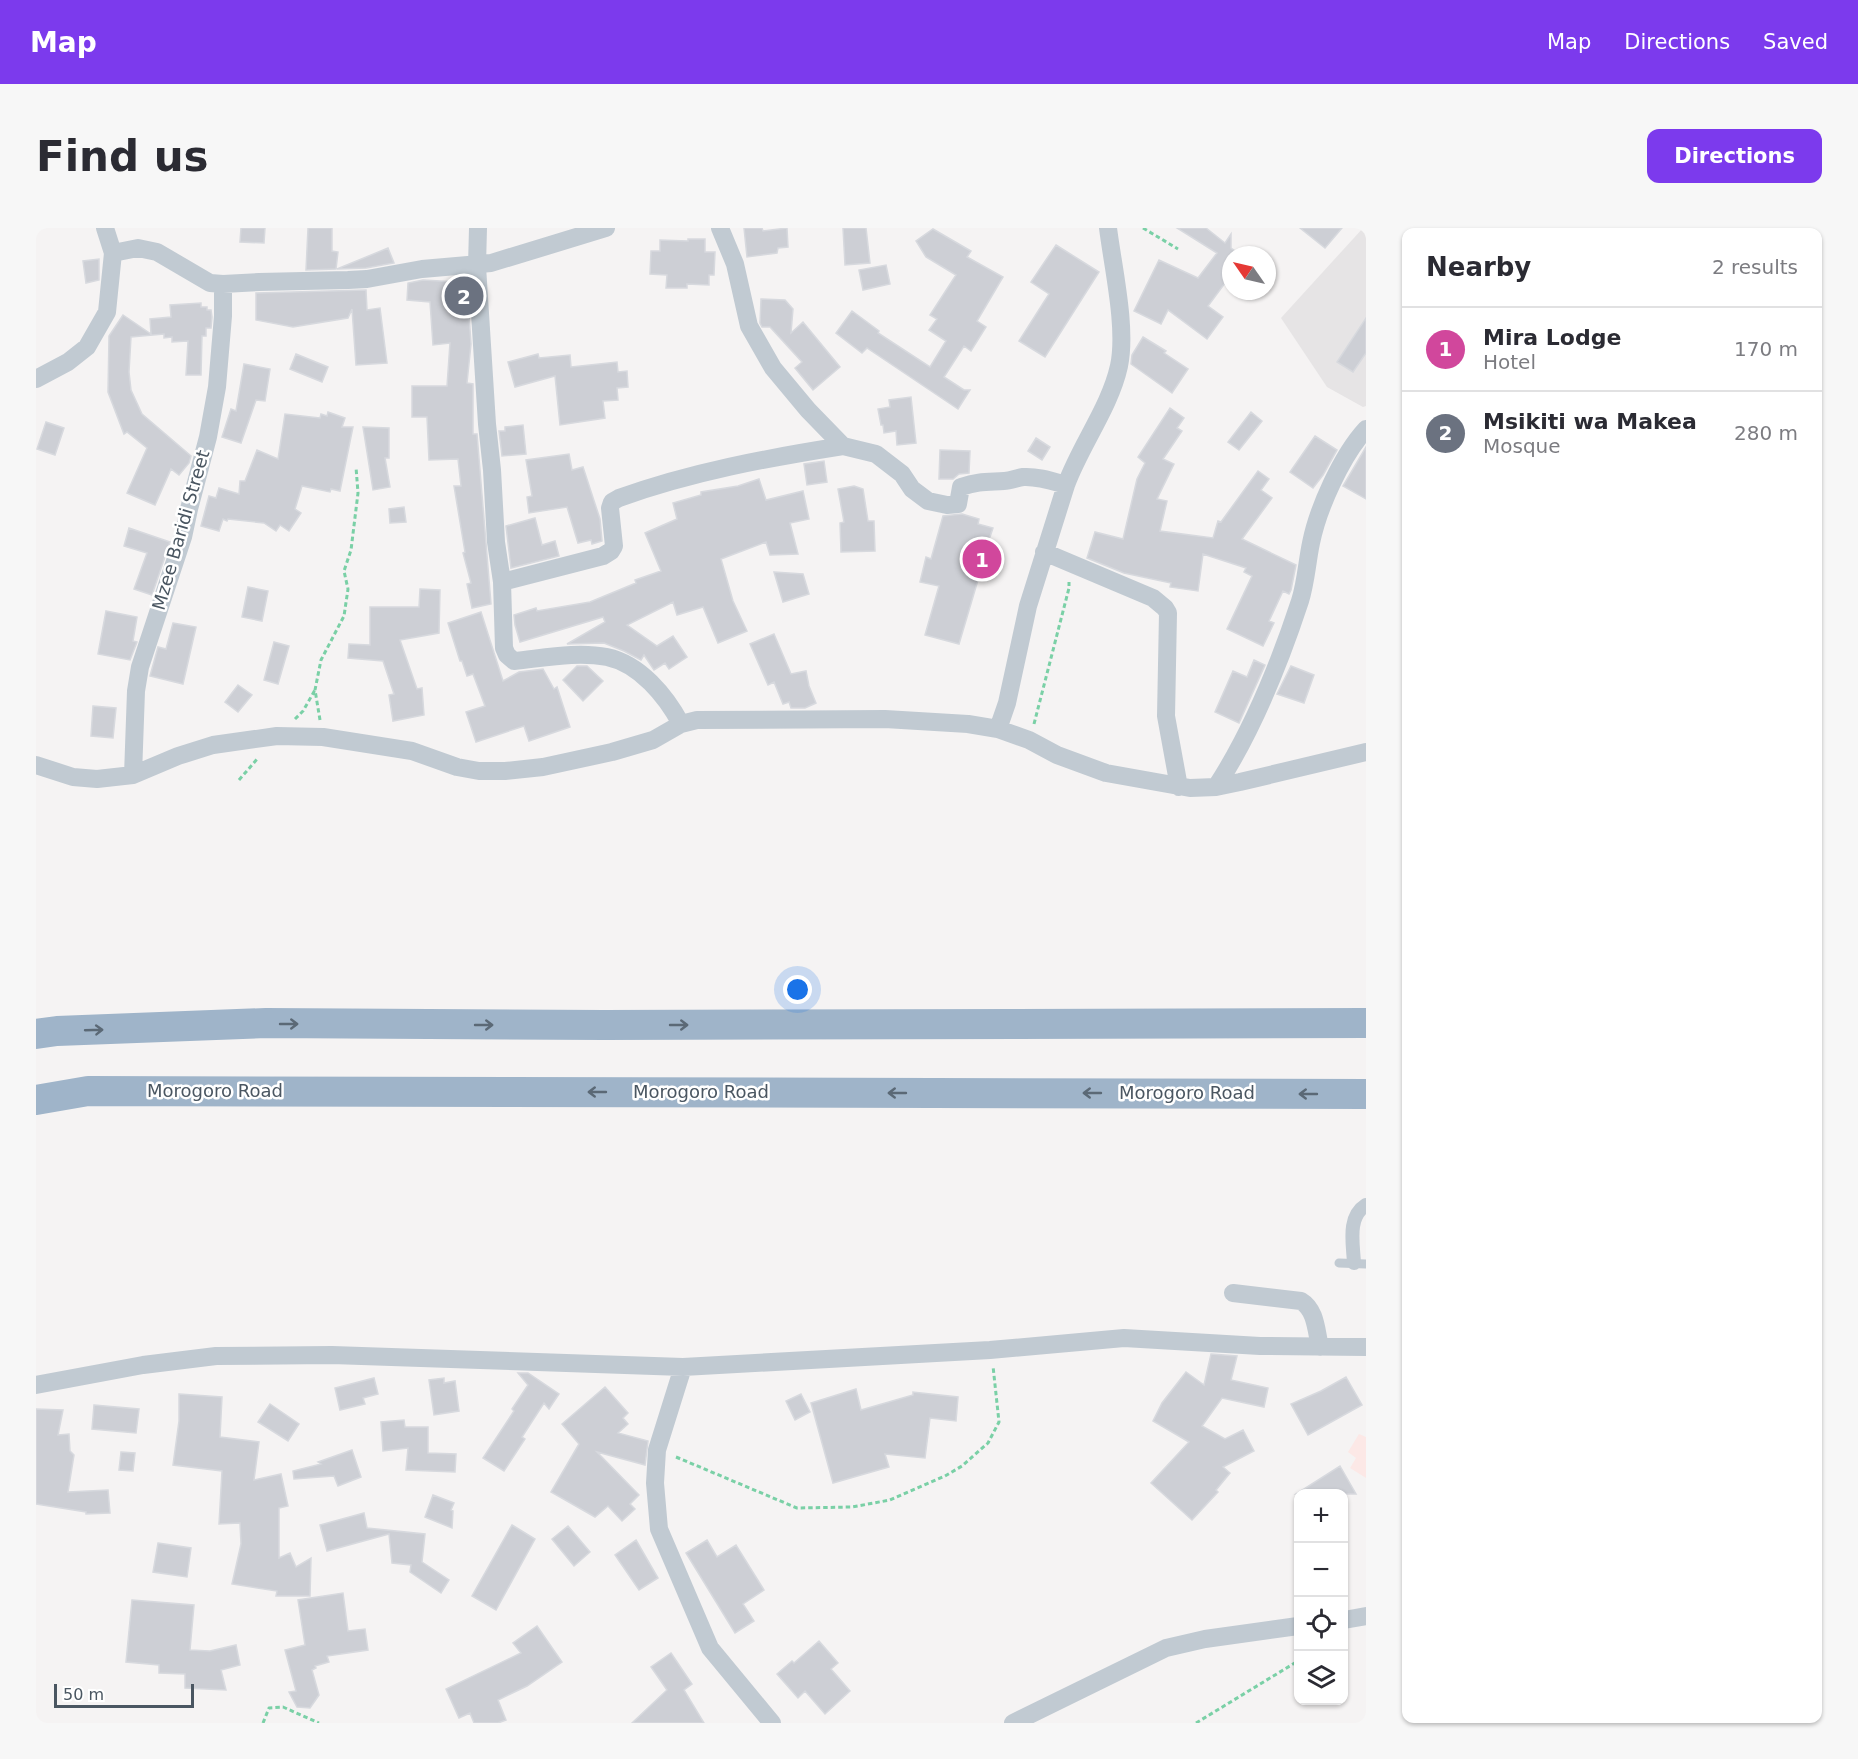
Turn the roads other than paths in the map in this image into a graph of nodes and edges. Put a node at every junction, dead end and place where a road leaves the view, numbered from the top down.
1 (105, 228) edge
2 (478, 228) edge
3 (606, 228) edge
4 (720, 228) edge
5 (1108, 228) edge
6 (113, 253) junction
7 (477, 266) junction
8 (223, 284) junction
9 (36, 379) edge
10 (1366, 429) edge
11 (843, 446) junction
12 (1066, 485) junction
13 (1044, 552) junction
14 (502, 582) junction
15 (681, 724) junction
16 (998, 729) junction
17 (1366, 752) edge
18 (36, 765) edge
19 (133, 775) junction
20 (1179, 787) junction
21 (1216, 787) junction
22 (1366, 1023) edge
23 (36, 1034) edge
24 (1366, 1094) edge
25 (36, 1100) edge
26 (1366, 1205) edge
27 (1339, 1263) dead end
28 (1360, 1263) edge
29 (1233, 1293) dead end
30 (1320, 1347) junction
31 (1366, 1347) edge
32 (682, 1367) junction
33 (36, 1385) edge
34 (1366, 1616) edge
35 (1348, 1619) edge
36 (1294, 1627) edge
37 (772, 1723) edge
38 (1013, 1723) edge

1 - 6 street
2 - 7 street
3 - 7 street
4 - 11 street
5 - 12 street
6 - 8 street
6 - 9 street
7 - 8 street
7 - 14 street
8 - 19 street, Mzee Baridi Street
10 - 21 street
11 - 12 street
11 - 14 street
12 - 13 street
13 - 16 street
13 - 20 street
14 - 15 street
15 - 16 street
15 - 19 street
16 - 20 street
17 - 21 street
18 - 19 street
20 - 21 street
23 -> 22 highway
24 -> 25 highway, Morogoro Road
26 - 28 street
27 - 28 lane
29 - 30 street
30 - 31 street
30 - 32 street
32 - 33 street
32 - 37 street
34 - 35 street
36 - 38 street

